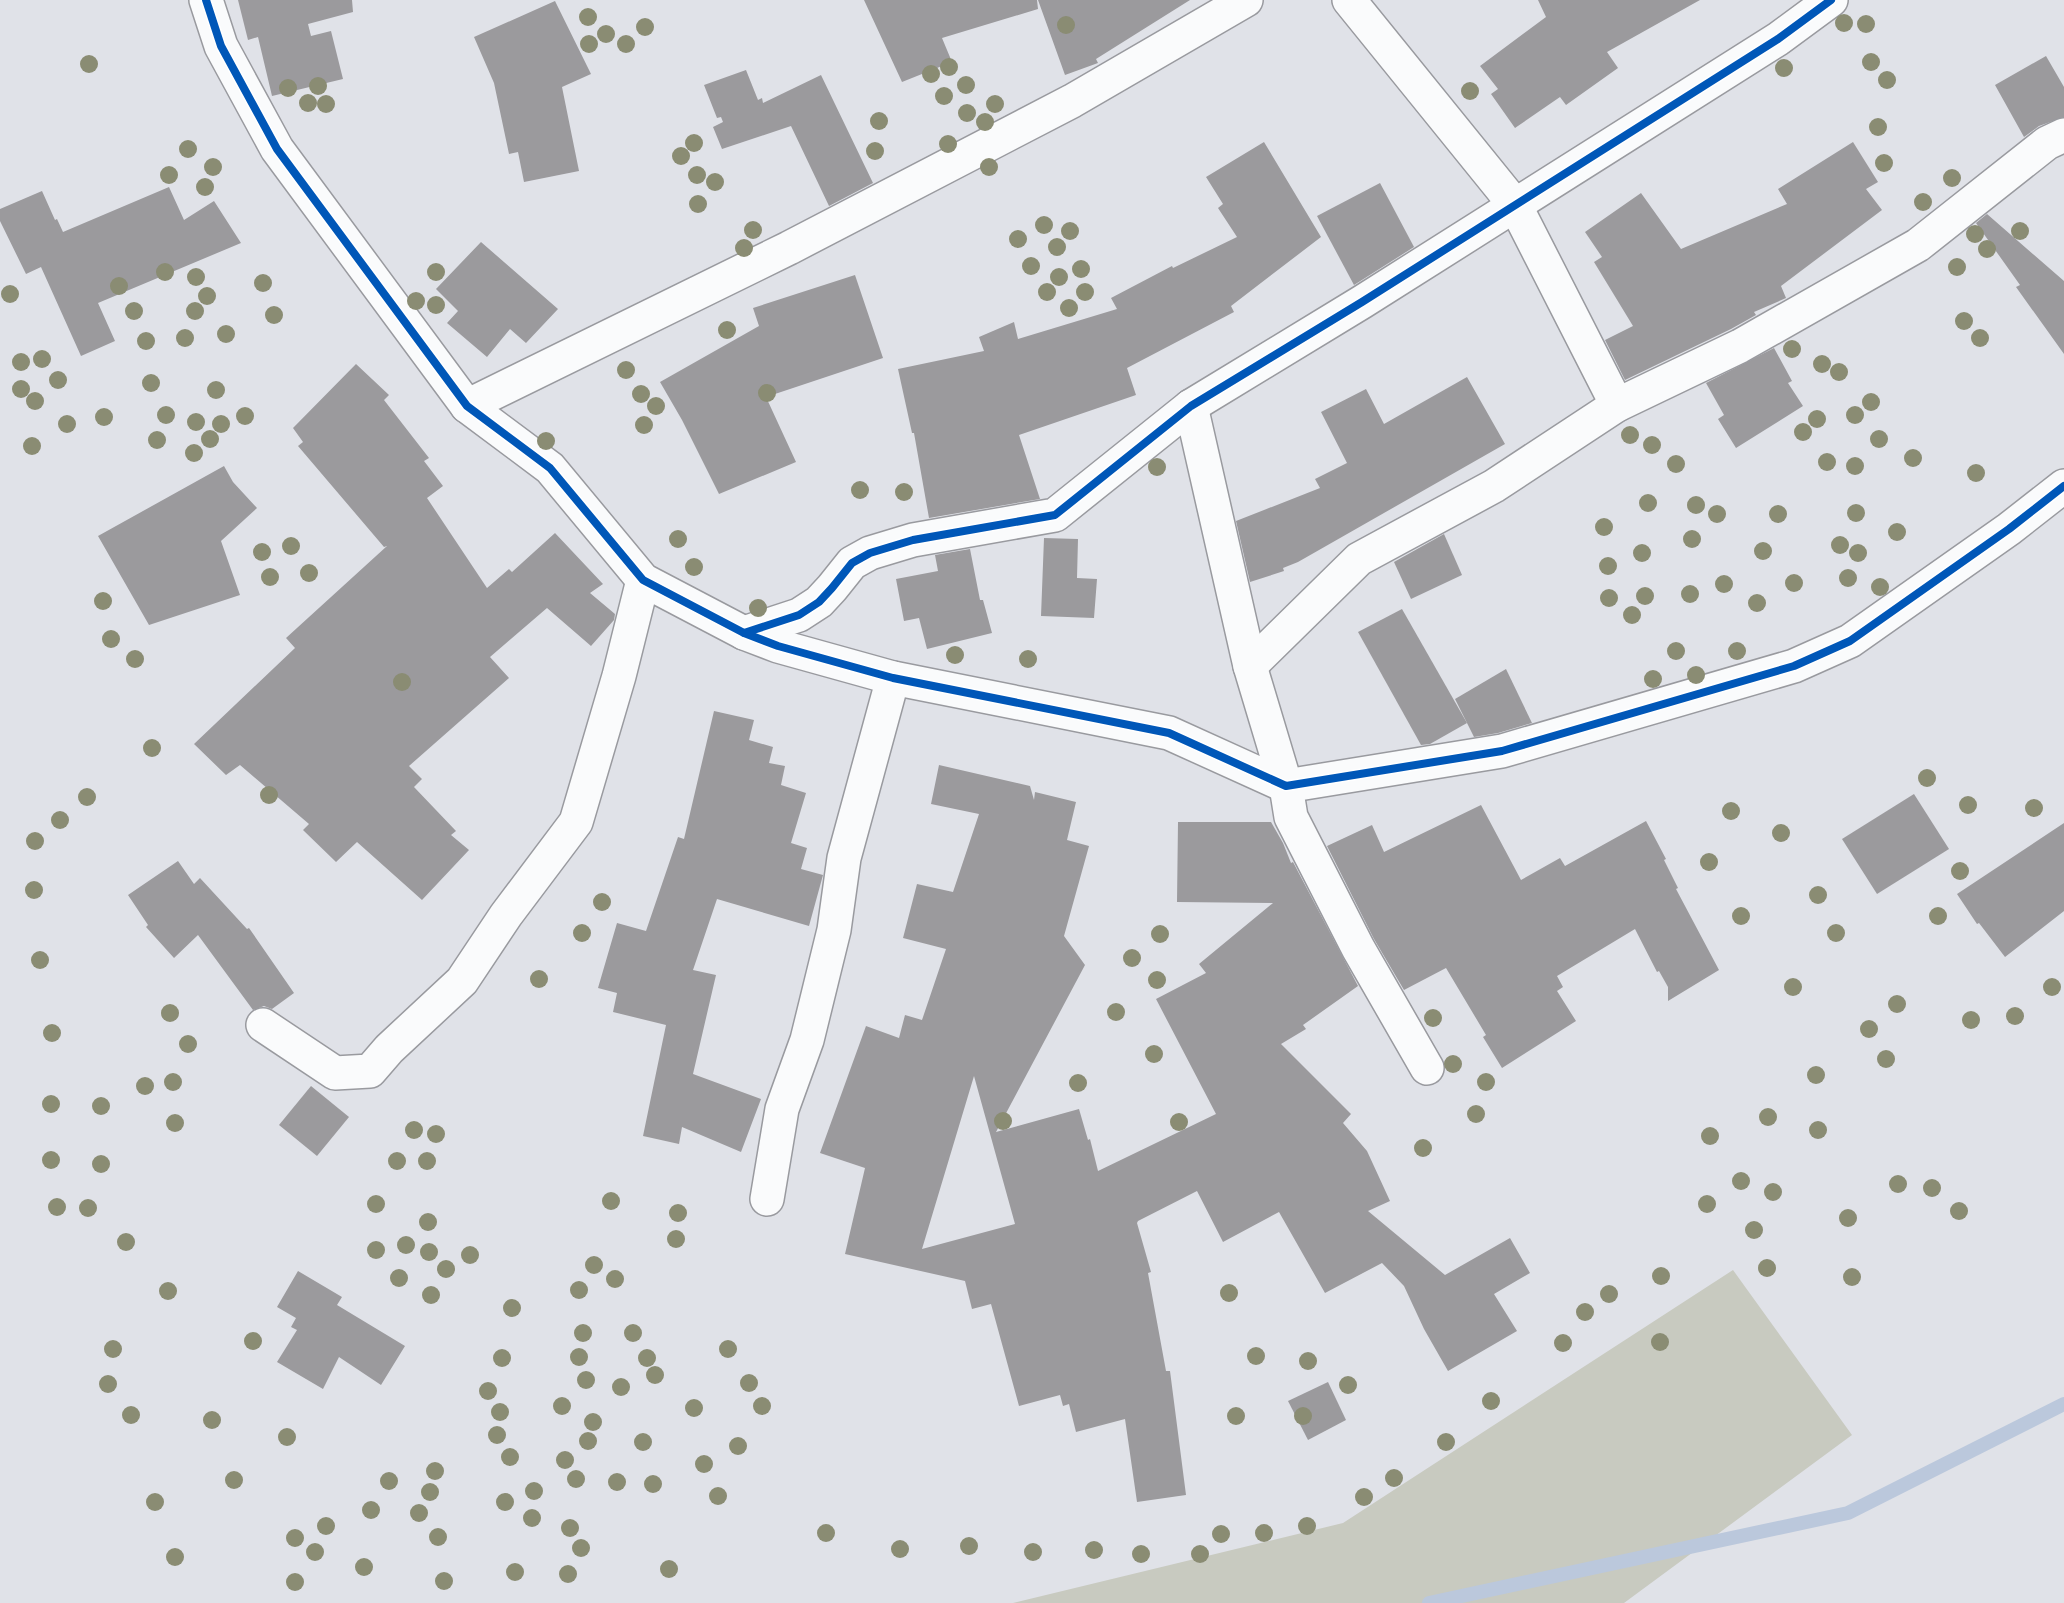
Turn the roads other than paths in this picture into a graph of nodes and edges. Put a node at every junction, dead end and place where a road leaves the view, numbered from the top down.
1 (206, 0) edge
2 (1246, 0) edge
3 (1349, 0) edge
4 (1831, 0) edge
5 (2064, 135) edge
6 (1515, 205) junction
7 (1617, 405) junction
8 (467, 406) junction
9 (1191, 406) junction
10 (2064, 486) edge
11 (643, 580) junction
12 (744, 633) junction
13 (1250, 666) junction
14 (893, 678) junction
15 (1287, 786) junction
16 (263, 1025) dead end
17 (1427, 1068) dead end
18 (767, 1199) dead end

1 - 8 street
2 - 8 street
3 - 6 street
4 - 6 street
5 - 7 street
6 - 7 street
6 - 9 street
7 - 13 street
8 - 11 street
9 - 12 street
9 - 13 street
10 - 15 street
11 - 12 street
11 - 16 street
12 - 14 street
13 - 15 street
14 - 15 street
14 - 18 street
15 - 17 street

